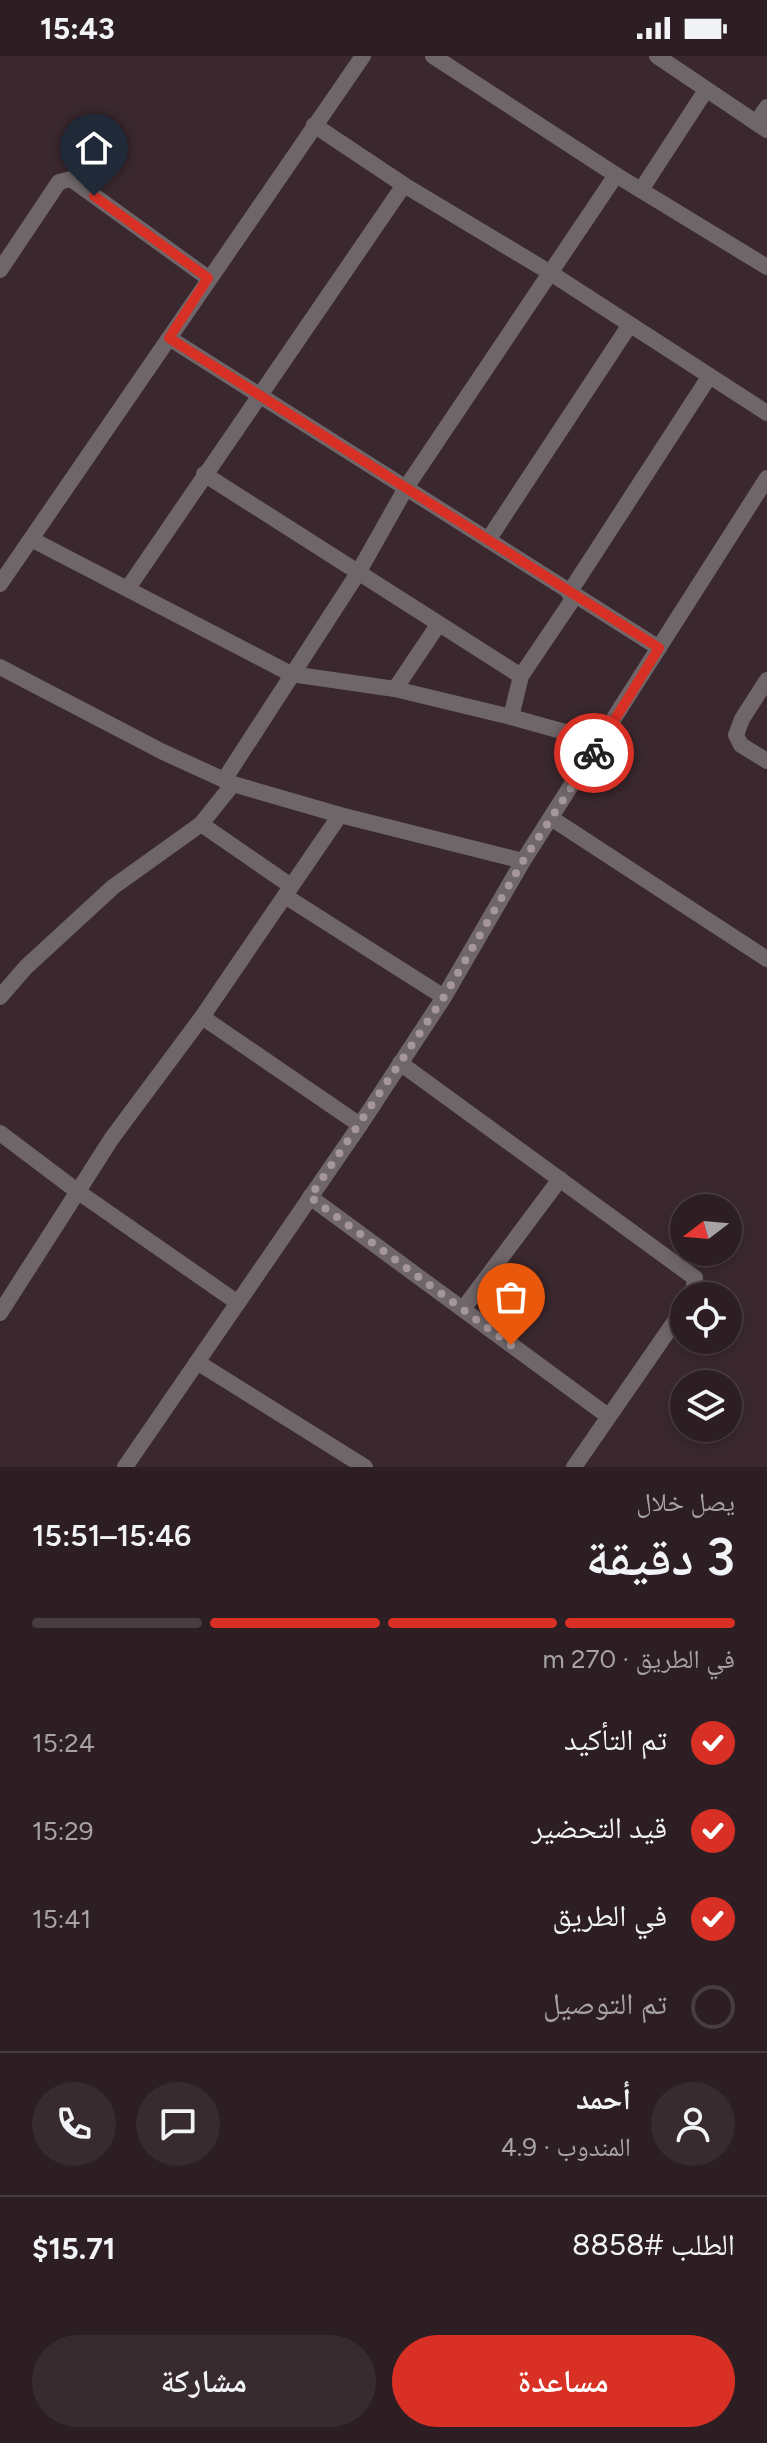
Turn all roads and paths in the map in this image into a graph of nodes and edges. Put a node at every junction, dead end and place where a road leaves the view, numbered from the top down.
1 (363, 56) edge
2 (433, 56) edge
3 (657, 56) edge
4 (676, 61) edge
5 (706, 90) junction
6 (767, 107) edge
7 (314, 125) junction
8 (762, 127) edge
9 (616, 175) junction
10 (404, 185) junction
11 (641, 190) junction
12 (767, 267) edge
13 (0, 270) edge
14 (549, 272) junction
15 (208, 278) junction
16 (629, 326) junction
17 (169, 338) junction
18 (709, 377) junction
19 (260, 394) junction
20 (767, 413) edge
21 (204, 474) junction
22 (767, 478) edge
23 (407, 486) junction
24 (31, 539) junction
25 (488, 540) junction
26 (358, 573) junction
27 (0, 584) edge
28 (128, 588) junction
29 (572, 594) junction
30 (438, 625) junction
31 (659, 648) junction
32 (0, 667) edge
33 (291, 674) junction
34 (521, 676) junction
35 (767, 680) edge
36 (395, 689) junction
37 (511, 717) junction
38 (601, 742) junction
39 (767, 761) edge
40 (229, 782) junction
41 (340, 815) junction
42 (551, 818) junction
43 (201, 824) junction
44 (523, 861) junction
45 (288, 891) junction
46 (767, 959) edge
47 (0, 997) edge
48 (444, 997) junction
49 (202, 1017) junction
50 (400, 1063) junction
51 (360, 1125) junction
52 (0, 1133) edge
53 (560, 1179) junction
54 (77, 1191) junction
55 (310, 1197) junction
56 (695, 1282) edge
57 (238, 1303) junction
58 (463, 1309) junction
59 (0, 1313) edge
60 (670, 1328) edge
61 (197, 1362) junction
62 (608, 1416) junction
63 (125, 1467) edge
64 (365, 1467) edge
65 (574, 1467) edge

1 - 7 street
2 - 9 street
3 - 4 street
4 - 5 street
5 - 8 street
5 - 11 street
6 - 8 street
7 - 10 street
7 - 15 street
9 - 11 street
9 - 14 street
10 - 14 street
10 - 19 street
11 - 12 street
13 - 15 street
14 - 16 street
14 - 23 street
15 - 17 street
16 - 18 street
16 - 25 street
17 - 19 street
17 - 24 street
18 - 20 street
18 - 29 street
19 - 21 street
19 - 23 street
21 - 26 street
21 - 28 street
22 - 31 street
23 - 25 street
23 - 26 street
24 - 27 street
24 - 28 street
25 - 29 street
26 - 30 street
26 - 33 street
28 - 33 street
29 - 31 street
29 - 34 street
30 - 34 street
30 - 36 street
31 - 38 street
32 - 40 street
33 - 36 street
33 - 40 street
34 - 37 street
35 - 39 street
36 - 37 street
37 - 38 street
38 - 42 street
40 - 41 street
40 - 43 street
41 - 44 street
41 - 45 street
42 - 44 street
42 - 46 street
43 - 45 street
43 - 47 street
44 - 48 street
45 - 48 street
45 - 49 street
48 - 50 street
49 - 51 street
49 - 54 street
50 - 51 street
50 - 53 street
51 - 55 street
52 - 54 street
53 - 56 street
53 - 58 street
54 - 57 street
54 - 59 street
55 - 57 street
55 - 58 street
57 - 61 street
58 - 62 street
60 - 62 street
61 - 63 street
61 - 64 street
62 - 65 street

